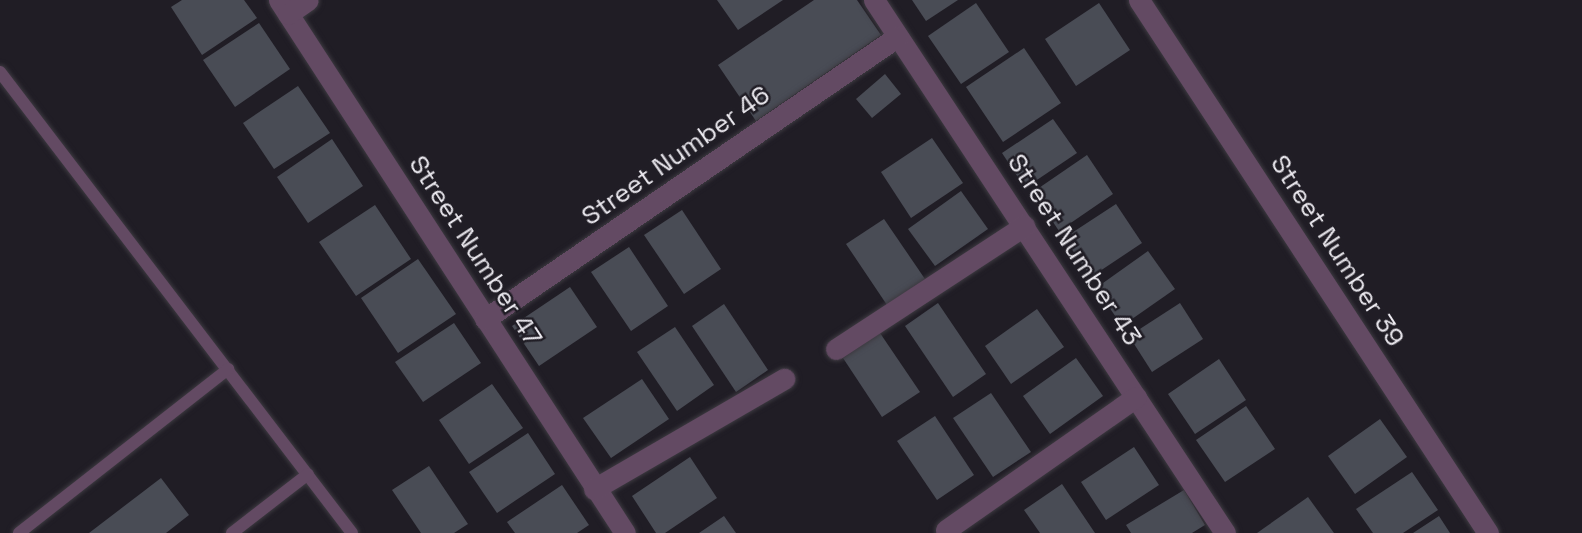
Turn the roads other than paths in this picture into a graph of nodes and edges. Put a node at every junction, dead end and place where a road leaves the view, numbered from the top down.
1 (308, 0) edge
2 (874, 0) edge
3 (1139, 0) edge
4 (283, 7) edge
5 (897, 37) junction
6 (0, 72) edge
7 (1024, 226) junction
8 (485, 319) junction
9 (836, 349) dead end
10 (228, 369) junction
11 (784, 379) dead end
12 (1136, 397) junction
13 (308, 474) junction
14 (594, 489) junction
15 (946, 530) dead end
16 (19, 533) edge
17 (232, 533) edge
18 (352, 533) edge
19 (625, 533) edge
20 (1225, 533) edge
21 (1488, 533) edge

1 - 4 street
2 - 5 street, Street Number 43
3 - 21 street, Street Number 39
4 - 8 street, Street Number 47
5 - 7 street, Street Number 43
5 - 8 street, Street Number 46
6 - 10 lane
7 - 9 street
7 - 12 street, Street Number 43
8 - 14 street, Street Number 47
10 - 13 lane
10 - 16 lane
11 - 14 street
12 - 15 street
12 - 20 street, Street Number 43
13 - 17 lane
13 - 18 lane
14 - 19 street, Street Number 47

